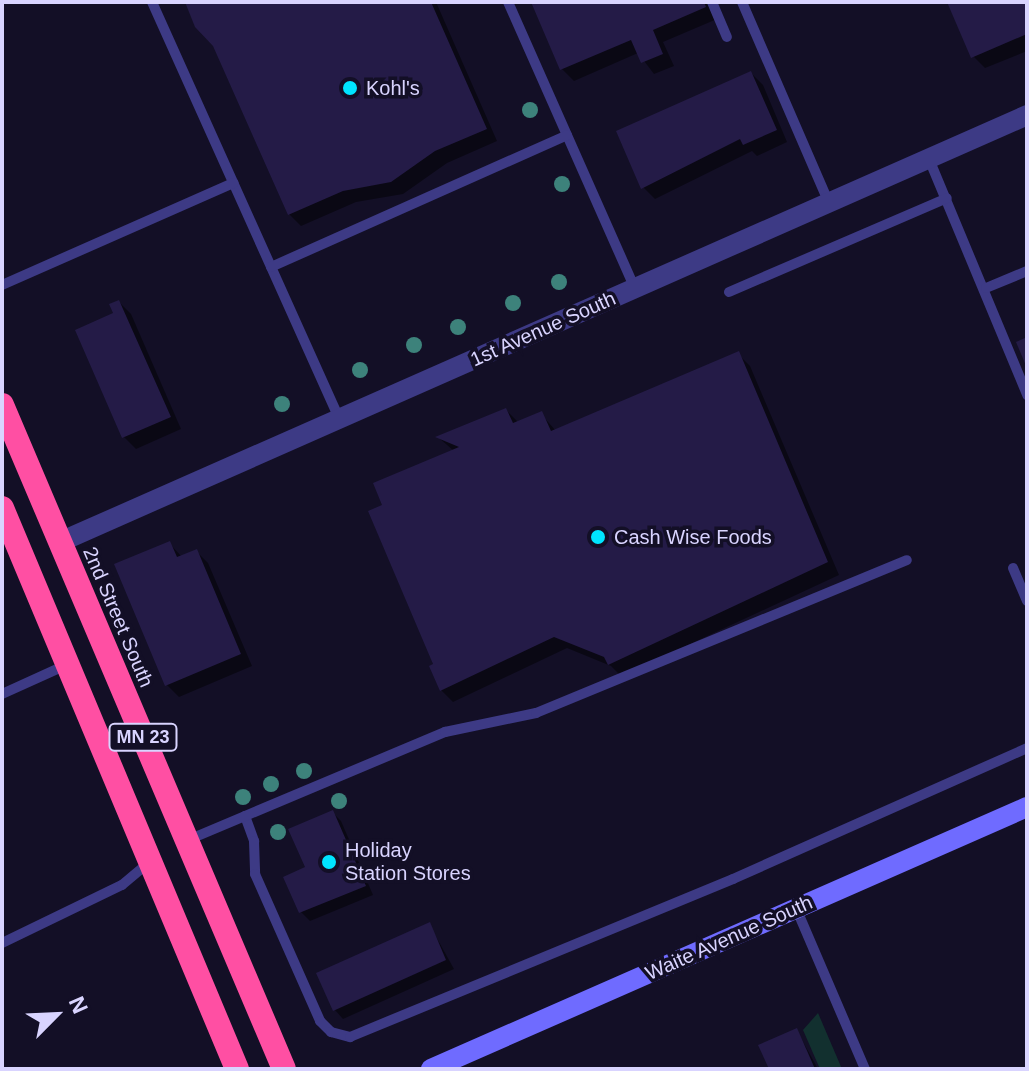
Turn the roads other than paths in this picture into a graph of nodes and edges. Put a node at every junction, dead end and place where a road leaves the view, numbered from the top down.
1 (152, 2) edge
2 (508, 2) edge
3 (712, 2) edge
4 (742, 2) edge
5 (727, 37) dead end
6 (1027, 115) edge
7 (567, 135) junction
8 (929, 159) junction
9 (233, 183) junction
10 (947, 198) junction
11 (829, 203) junction
12 (271, 267) junction
13 (1027, 271) edge
14 (2, 285) edge
15 (635, 288) junction
16 (986, 288) junction
17 (729, 292) dead end
18 (1027, 395) edge
19 (2, 405) edge
20 (339, 419) junction
21 (2, 508) edge
22 (60, 542) junction
23 (907, 560) dead end
24 (1013, 568) dead end
25 (1027, 601) edge
26 (68, 664) junction
27 (2, 694) edge
28 (1027, 748) edge
29 (1027, 807) edge
30 (245, 816) junction
31 (187, 841) junction
32 (150, 861) junction
33 (796, 908) junction
34 (2, 943) edge
35 (237, 1069) edge
36 (284, 1069) edge
37 (431, 1069) edge
38 (865, 1069) edge

1 - 9 lane
2 - 7 lane
3 - 5 lane
4 - 11 lane
6 - 8 street, 1st Avenue South
7 - 12 lane
7 - 15 lane
8 - 10 lane
8 - 11 street, 1st Avenue South
9 - 12 lane
9 - 14 lane
10 - 16 lane
10 - 17 lane
11 - 15 street, 1st Avenue South
12 - 20 lane
13 - 16 lane
15 - 20 street, 1st Avenue South
16 - 18 lane
19 - 22 highway, 2nd Street South / MN 23
20 - 22 street, 1st Avenue South
21 - 26 highway, MN 23
22 - 31 highway, 2nd Street South / MN 23
23 - 30 lane
24 - 25 lane
26 - 27 lane
26 - 32 highway, MN 23
28 - 30 lane
29 - 33 street, Waite Avenue South
30 - 31 lane
31 - 36 highway, 2nd Street South / MN 23
32 - 34 lane
32 - 35 highway, MN 23
33 - 37 street, Waite Avenue South
33 - 38 lane

